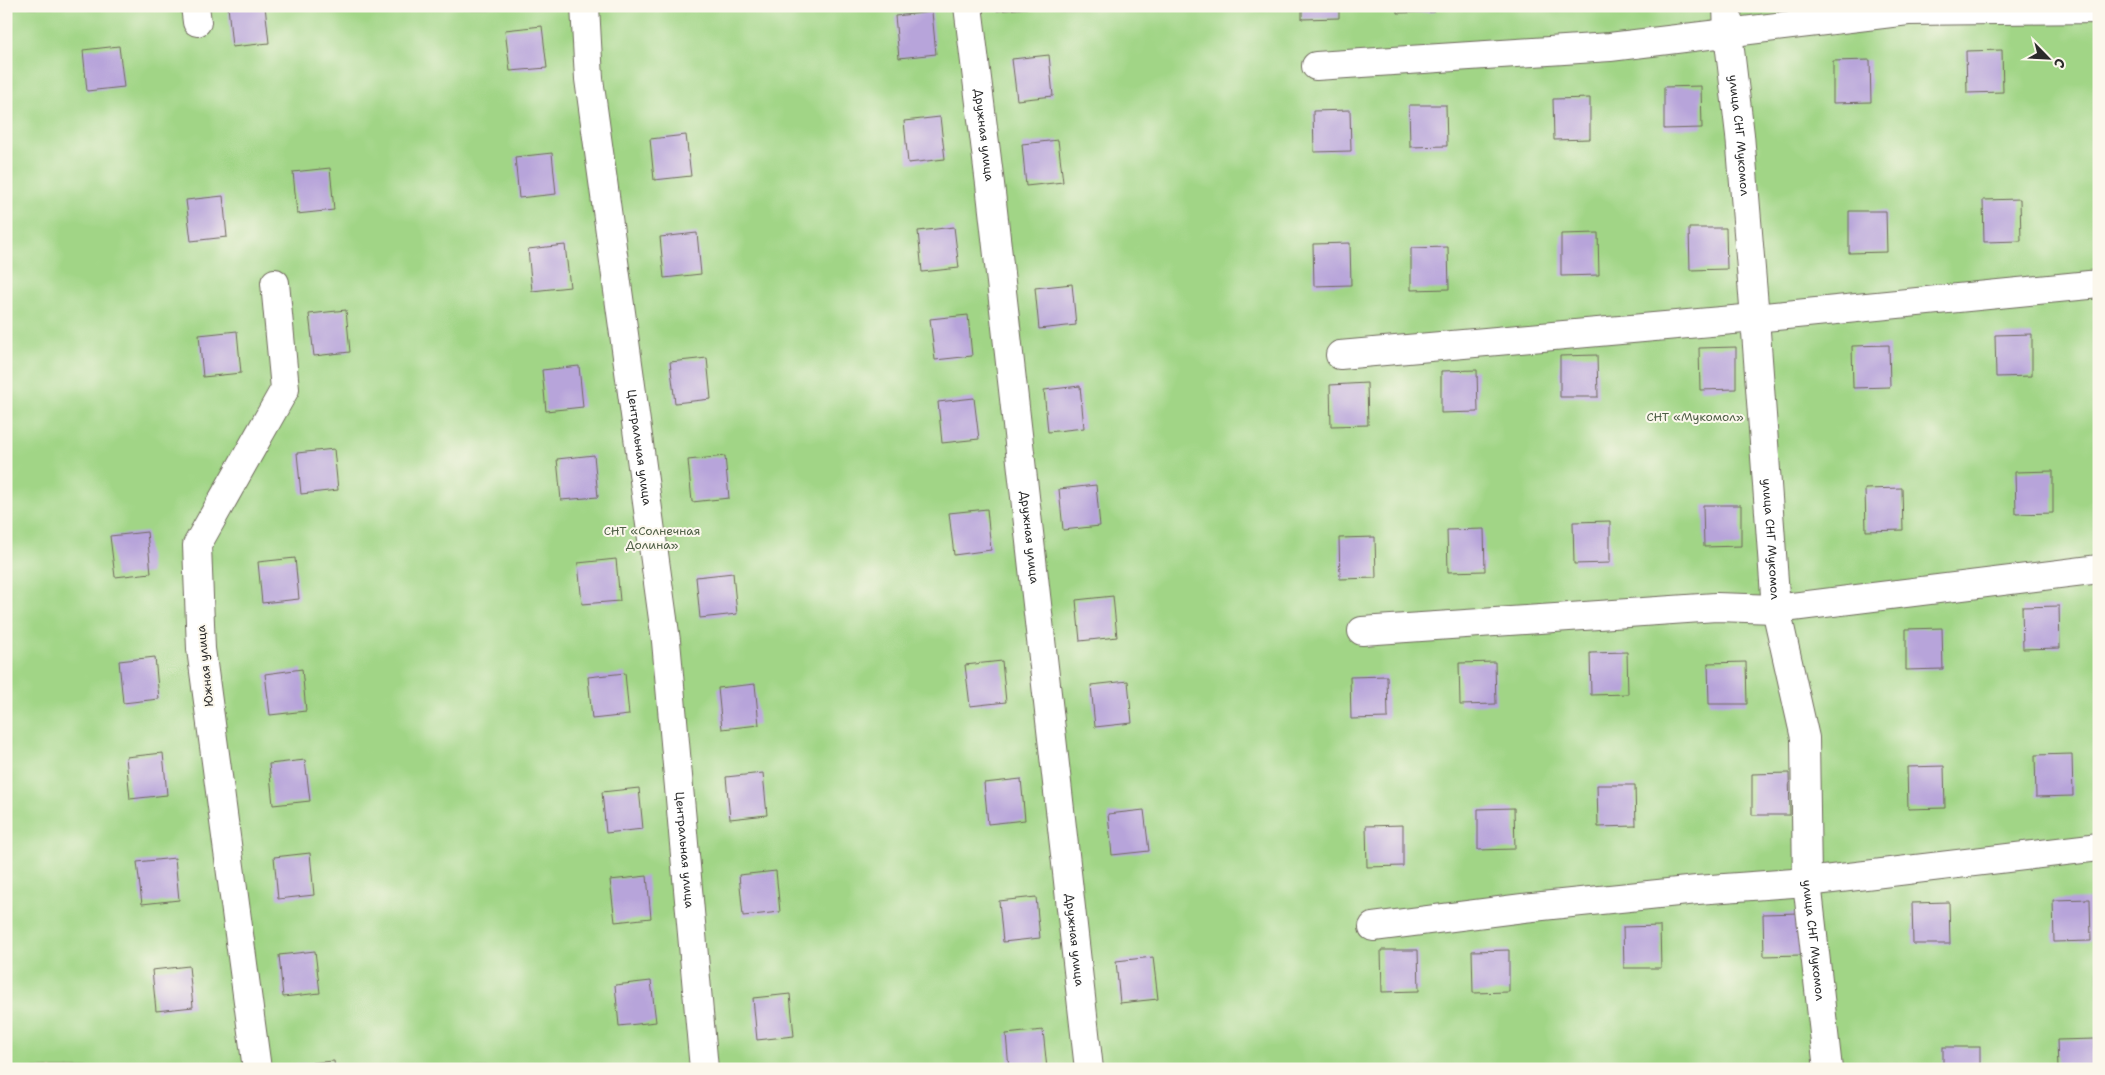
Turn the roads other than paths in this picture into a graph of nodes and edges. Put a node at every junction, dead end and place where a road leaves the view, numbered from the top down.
1 (585, 6) edge
2 (968, 6) edge
3 (1727, 6) edge
4 (2099, 9) edge
5 (1728, 33) junction
6 (1316, 66) dead end
7 (275, 283) dead end
8 (2099, 284) edge
9 (1755, 318) junction
10 (1340, 355) dead end
11 (2099, 569) edge
12 (1776, 609) junction
13 (1362, 630) dead end
14 (2099, 847) edge
15 (1807, 882) junction
16 (1373, 927) dead end
17 (256, 1069) edge
18 (704, 1069) edge
19 (1089, 1069) edge
20 (1828, 1069) edge

1 - 18 street, Центральная улица
2 - 19 street, Дружная улица
3 - 5 street, улица СНГ Мукомол
4 - 5 street
5 - 6 street
5 - 9 street, улица СНГ Мукомол
7 - 17 street, Южная улица
8 - 9 street
9 - 10 street
9 - 12 street, улица СНГ Мукомол
11 - 12 street
12 - 13 street
12 - 15 street, улица СНГ Мукомол
14 - 15 street
15 - 16 street
15 - 20 street, улица СНГ Мукомол

